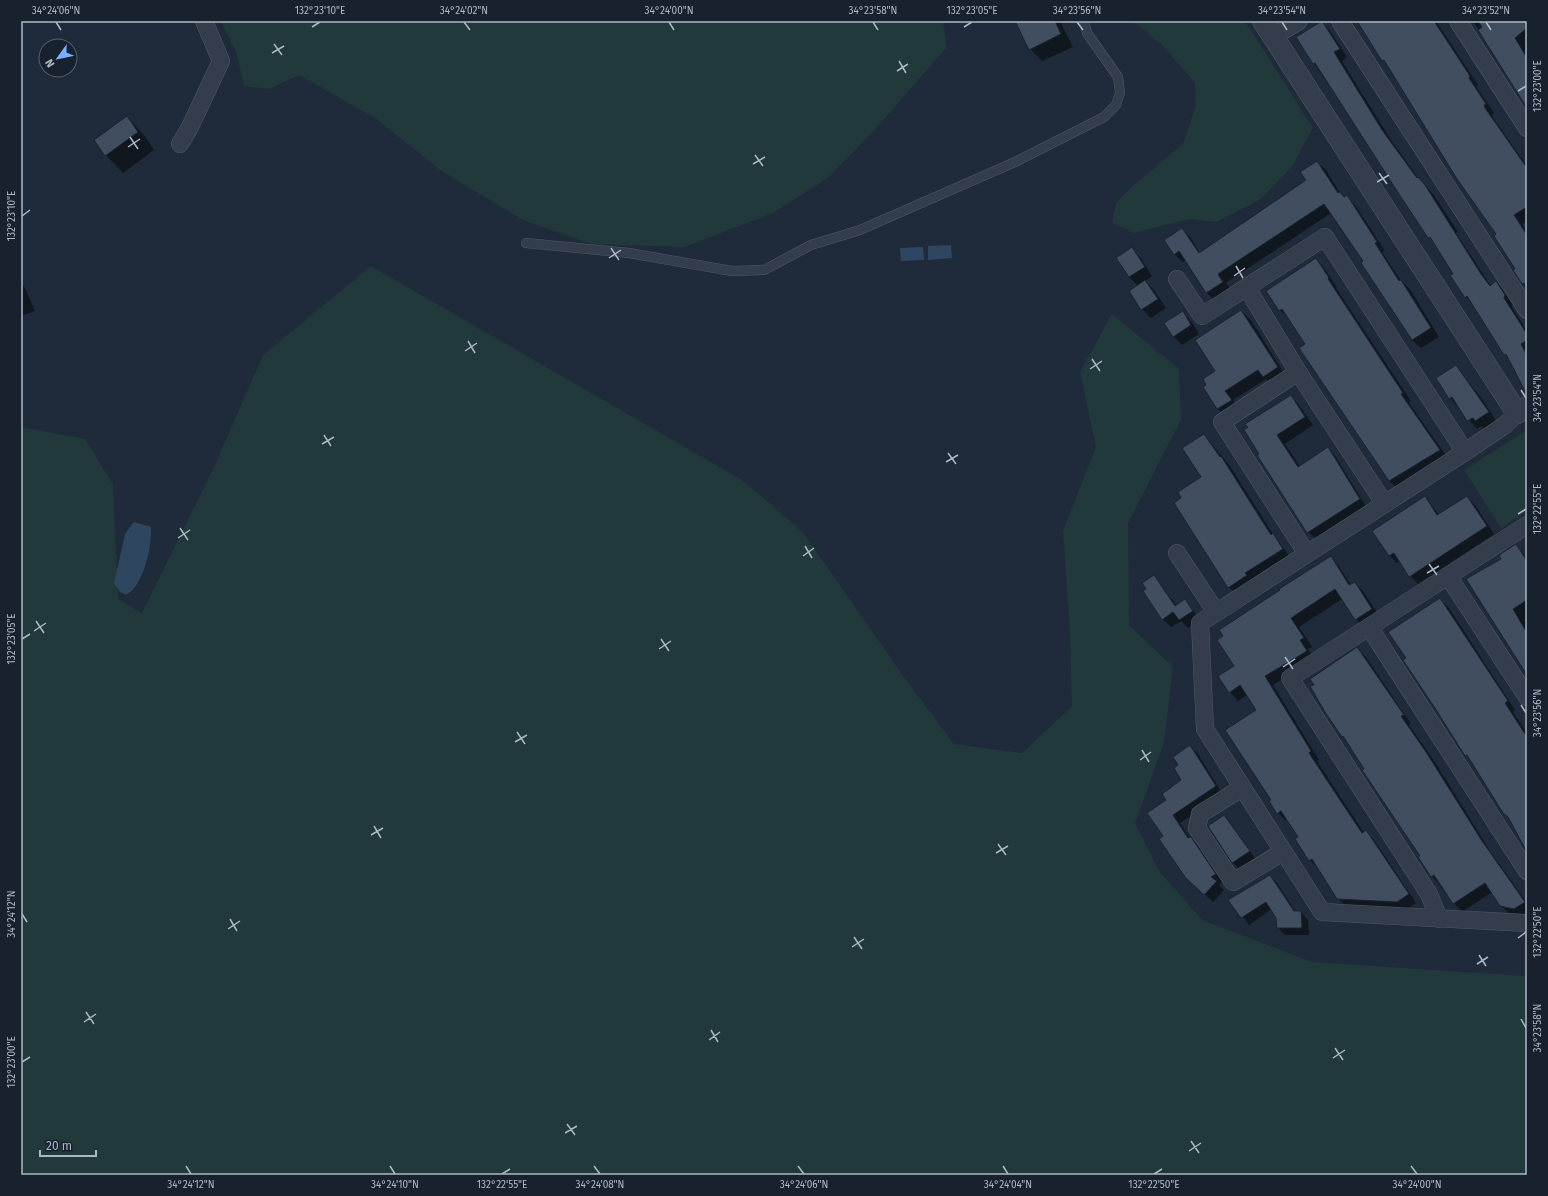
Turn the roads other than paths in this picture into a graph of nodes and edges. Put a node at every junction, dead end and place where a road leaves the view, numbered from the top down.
1 (204, 21) edge
2 (1084, 21) edge
3 (1299, 21) edge
4 (1340, 21) edge
5 (1458, 21) edge
6 (1268, 29) edge
7 (1527, 128) edge
8 (180, 144) dead end
9 (526, 243) dead end
10 (1177, 279) dead end
11 (1247, 288) junction
12 (1527, 310) edge
13 (1298, 372) junction
14 (1522, 410) edge
15 (1465, 452) junction
16 (1384, 503) junction
17 (1527, 525) edge
18 (1177, 553) dead end
19 (1307, 554) junction
20 (1448, 576) junction
21 (1216, 612) junction
22 (1369, 627) junction
23 (1527, 697) edge
24 (1242, 788) junction
25 (1283, 852) junction
26 (1527, 871) edge
27 (1439, 919) junction
28 (1527, 923) edge

1 - 8 street
2 - 9 lane
3 - 6 street
4 - 12 street
5 - 7 street
6 - 14 street
10 - 11 street
11 - 13 street
11 - 15 street
13 - 16 street
13 - 19 street
14 - 15 street
15 - 16 street
16 - 19 street
17 - 20 street
18 - 21 street
19 - 21 street
20 - 22 street
20 - 23 street
21 - 24 street
22 - 26 street
22 - 27 street
24 - 25 street
24 - 25 street
25 - 27 street
27 - 28 street

